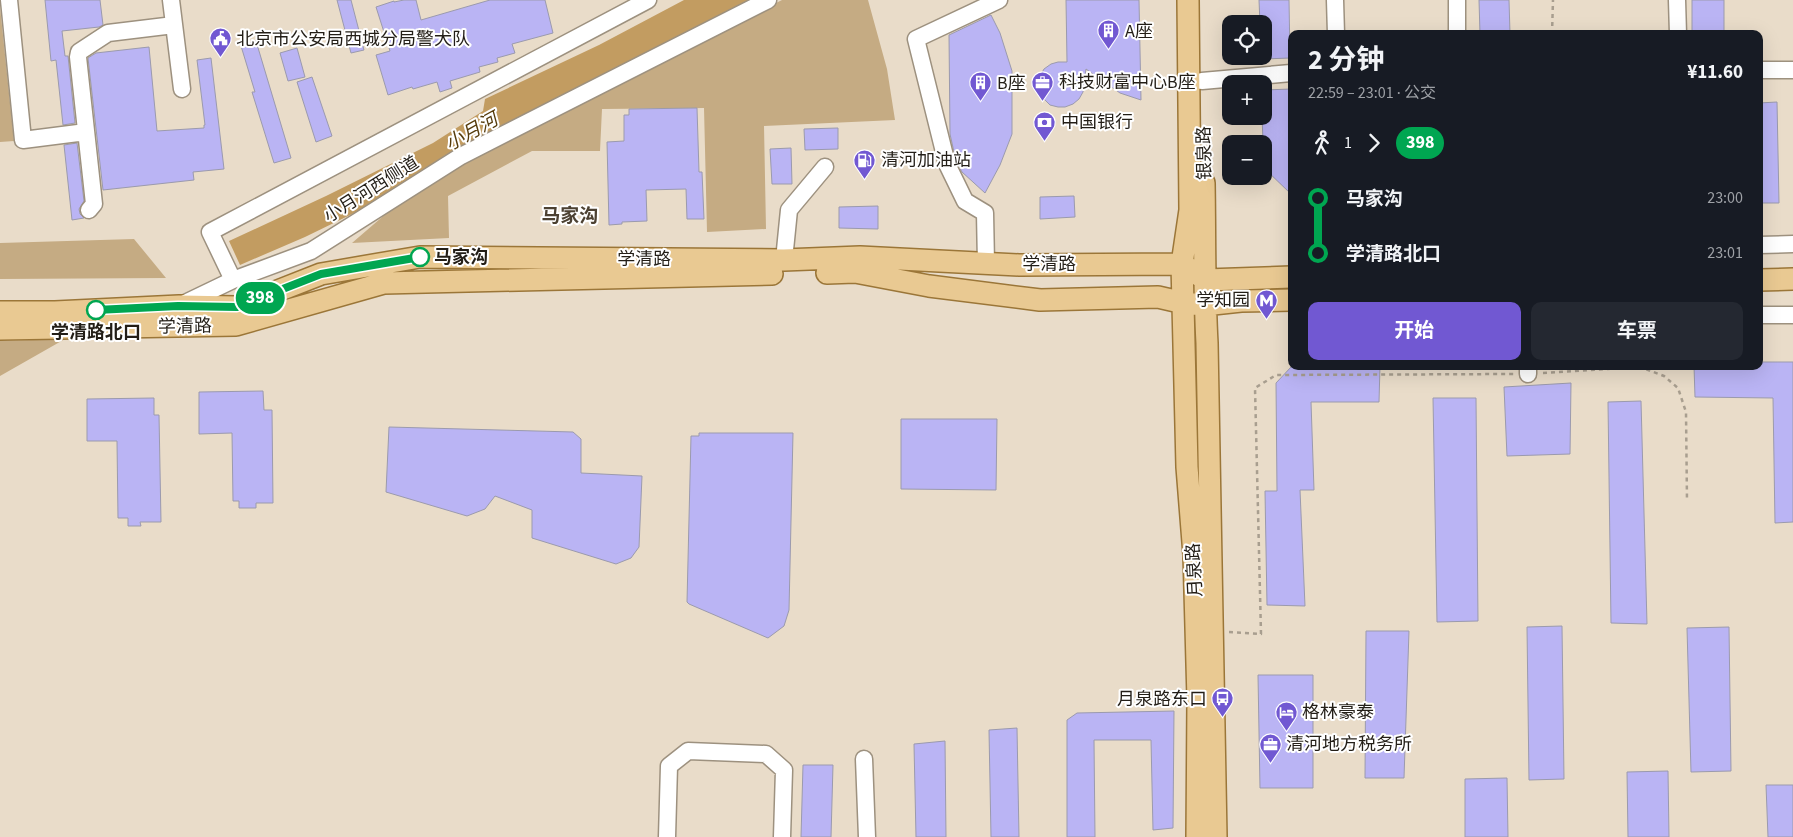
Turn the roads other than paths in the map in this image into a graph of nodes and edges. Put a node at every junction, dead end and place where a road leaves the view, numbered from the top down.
1 (8, 0) edge
2 (172, 0) edge
3 (648, 0) edge
4 (768, 0) edge
5 (999, 0) edge
6 (1188, 0) edge
7 (1202, 0) edge
8 (1336, 0) edge
9 (1457, 0) edge
10 (1678, 0) edge
11 (174, 25) junction
12 (1336, 30) edge
13 (1457, 30) edge
14 (1678, 30) edge
15 (1763, 70) edge
16 (1793, 70) edge
17 (1288, 74) edge
18 (1202, 81) junction
19 (182, 89) dead end
20 (86, 132) junction
21 (825, 167) dead end
22 (89, 210) dead end
23 (1763, 244) edge
24 (1793, 244) edge
25 (784, 260) junction
26 (986, 263) junction
27 (1182, 264) junction
28 (1793, 265) edge
29 (1763, 266) edge
30 (1288, 277) edge
31 (1793, 279) edge
32 (234, 280) junction
33 (1206, 280) junction
34 (1763, 280) edge
35 (1288, 300) edge
36 (1194, 304) junction
37 (178, 306) junction
38 (0, 312) edge
39 (1793, 314) edge
40 (1763, 315) edge
41 (0, 329) edge
42 (864, 759) dead end
43 (667, 837) edge
44 (782, 837) edge
45 (867, 837) edge
46 (1196, 837) edge
47 (1216, 837) edge

1 - 20 street
2 - 11 street
3 - 32 street
4 - 32 street, 小月河西侧道
5 - 26 street
6 - 27 main road, 银泉路
7 - 18 main road, 银泉路
8 - 12 street
9 - 13 street
10 - 14 street
11 - 19 street
11 - 20 street
15 - 16 street
17 - 18 street
18 - 33 main road, 银泉路
20 - 22 street
21 - 25 street
23 - 24 street
25 - 26 main road, 学清路
25 - 37 main road, 学清路
26 - 27 main road, 学清路
27 - 33 main road
27 - 36 main road, 银泉路
28 - 29 main road
30 - 33 main road
31 - 34 main road
32 - 37 street, 小月河西侧道
33 - 36 main road, 银泉路
35 - 36 main road, 学清路
36 - 41 main road, 学清路
36 - 46 main road, 月泉路
36 - 47 main road, 月泉路
37 - 38 main road, 学清路
39 - 40 street
42 - 45 street
43 - 44 street

